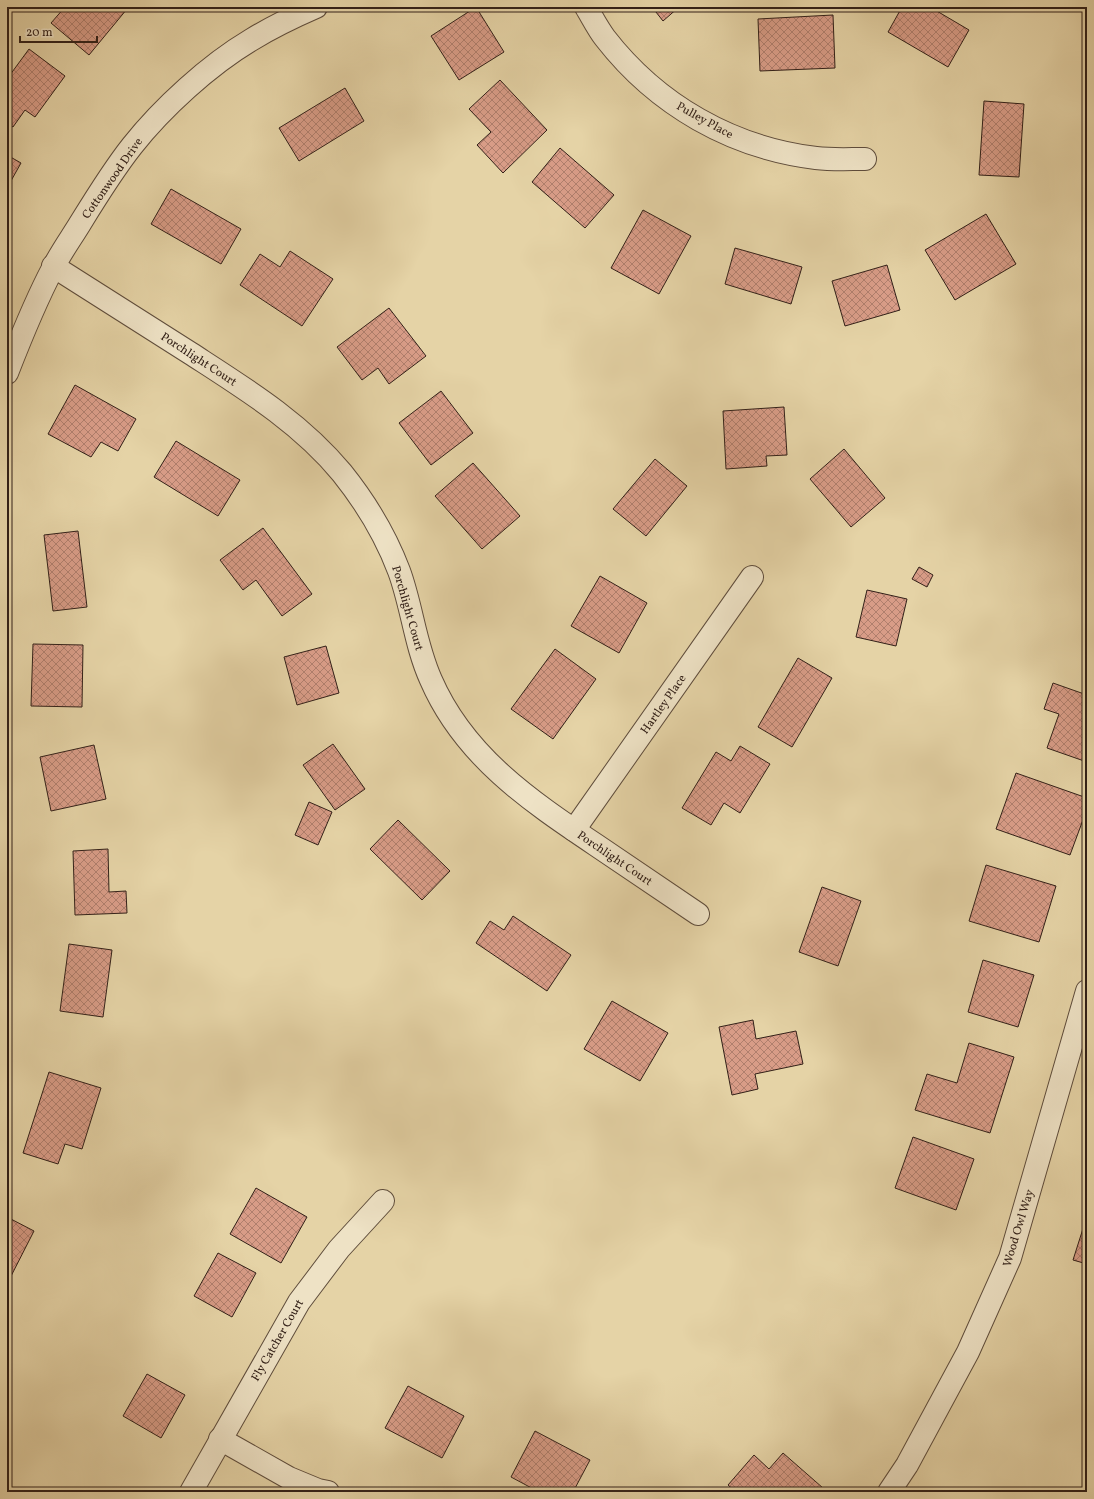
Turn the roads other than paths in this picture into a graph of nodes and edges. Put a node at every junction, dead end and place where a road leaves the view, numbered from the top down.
1 (316, 7) edge
2 (586, 7) edge
3 (865, 159) dead end
4 (53, 266) junction
5 (7, 373) edge
6 (752, 577) dead end
7 (574, 830) junction
8 (698, 914) dead end
9 (1087, 990) edge
10 (382, 1201) dead end
11 (220, 1439) junction
12 (191, 1492) edge
13 (328, 1492) edge
14 (889, 1492) edge

1 - 4 street, Cottonwood Drive
2 - 3 street, Pulley Place
4 - 5 street, Cottonwood Drive
4 - 7 street, Porchlight Court
6 - 7 street, Hartley Place
7 - 8 street, Porchlight Court
9 - 14 street, Wood Owl Way
10 - 11 street, Fly Catcher Court
11 - 12 street, Fly Catcher Court
11 - 13 street

